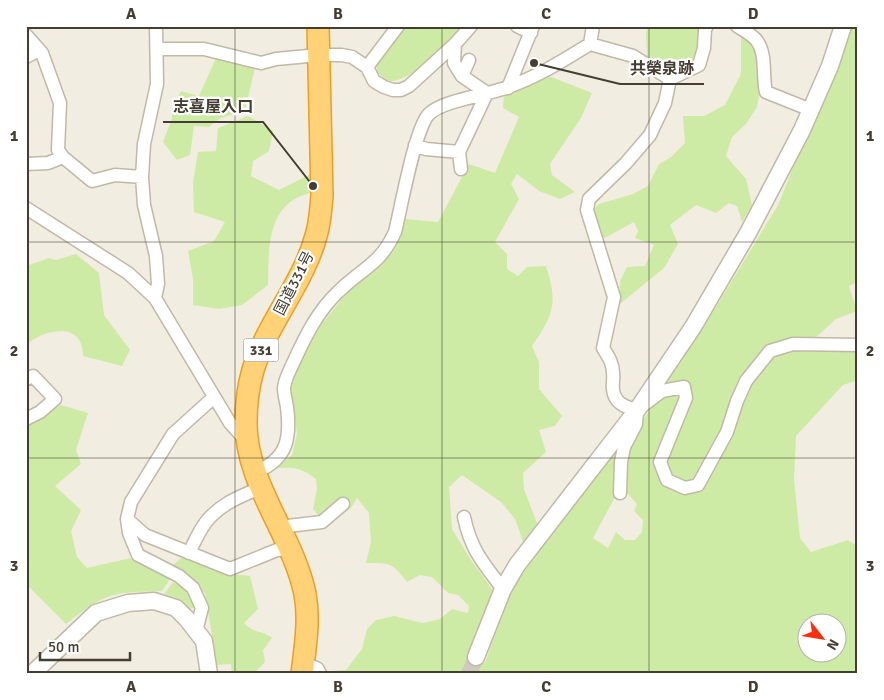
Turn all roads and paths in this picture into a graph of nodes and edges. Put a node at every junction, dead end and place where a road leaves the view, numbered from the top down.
1 (156, 26) edge
2 (318, 26) edge
3 (398, 26) edge
4 (471, 26) edge
5 (517, 26) edge
6 (593, 26) edge
7 (707, 26) edge
8 (737, 26) edge
9 (843, 26) edge
10 (532, 30) edge
11 (26, 35) edge
12 (455, 44) junction
13 (590, 44) junction
14 (157, 49) junction
15 (39, 50) junction
16 (319, 55) junction
17 (26, 57) edge
18 (469, 60) dead end
19 (367, 67) junction
20 (462, 76) junction
21 (670, 79) junction
22 (508, 88) junction
23 (487, 93) junction
24 (811, 110) junction
25 (415, 146) junction
26 (459, 152) junction
27 (63, 157) junction
28 (26, 164) edge
29 (461, 169) dead end
30 (142, 177) junction
31 (26, 208) edge
32 (155, 298) junction
33 (858, 345) edge
34 (26, 379) edge
35 (214, 397) junction
36 (637, 410) junction
37 (26, 419) edge
38 (247, 438) junction
39 (259, 480) junction
40 (620, 493) dead end
41 (343, 504) dead end
42 (464, 517) dead end
43 (127, 519) junction
44 (279, 527) junction
45 (290, 549) junction
46 (189, 553) junction
47 (503, 589) junction
48 (196, 631) junction
49 (476, 657) tunnel mouth
50 (307, 671) edge
51 (32, 674) edge
52 (209, 674) edge

1 - 14 street
2 - 16 highway, 国道331号 / 331
3 - 19 street
4 - 12 street
5 - 10 street
6 - 13 street
7 - 21 street
8 - 24 street
9 - 24 street
10 - 22 street
11 - 15 street
12 - 19 street
12 - 20 street
13 - 21 street
13 - 22 street
14 - 16 street
14 - 30 street
15 - 17 street
15 - 27 street
16 - 19 street
16 - 38 highway, 国道331号 / 331
18 - 20 street
20 - 23 street
21 - 36 street
22 - 23 street
23 - 25 street
23 - 26 street
24 - 36 street
25 - 26 street
25 - 39 street
26 - 29 street
27 - 28 street
27 - 30 street
30 - 32 street
31 - 32 street
32 - 35 street
33 - 36 street
34 - 37 street
35 - 38 street
35 - 43 street
36 - 40 street
36 - 47 street
38 - 39 highway, 国道331号 / 331
39 - 44 highway, 国道331号 / 331
39 - 46 street
41 - 44 street
42 - 47 street
43 - 46 street
43 - 48 street
44 - 45 highway, 国道331号 / 331
45 - 46 street
45 - 50 highway, 国道331号 / 331
47 - 49 street
48 - 51 street
48 - 52 street

